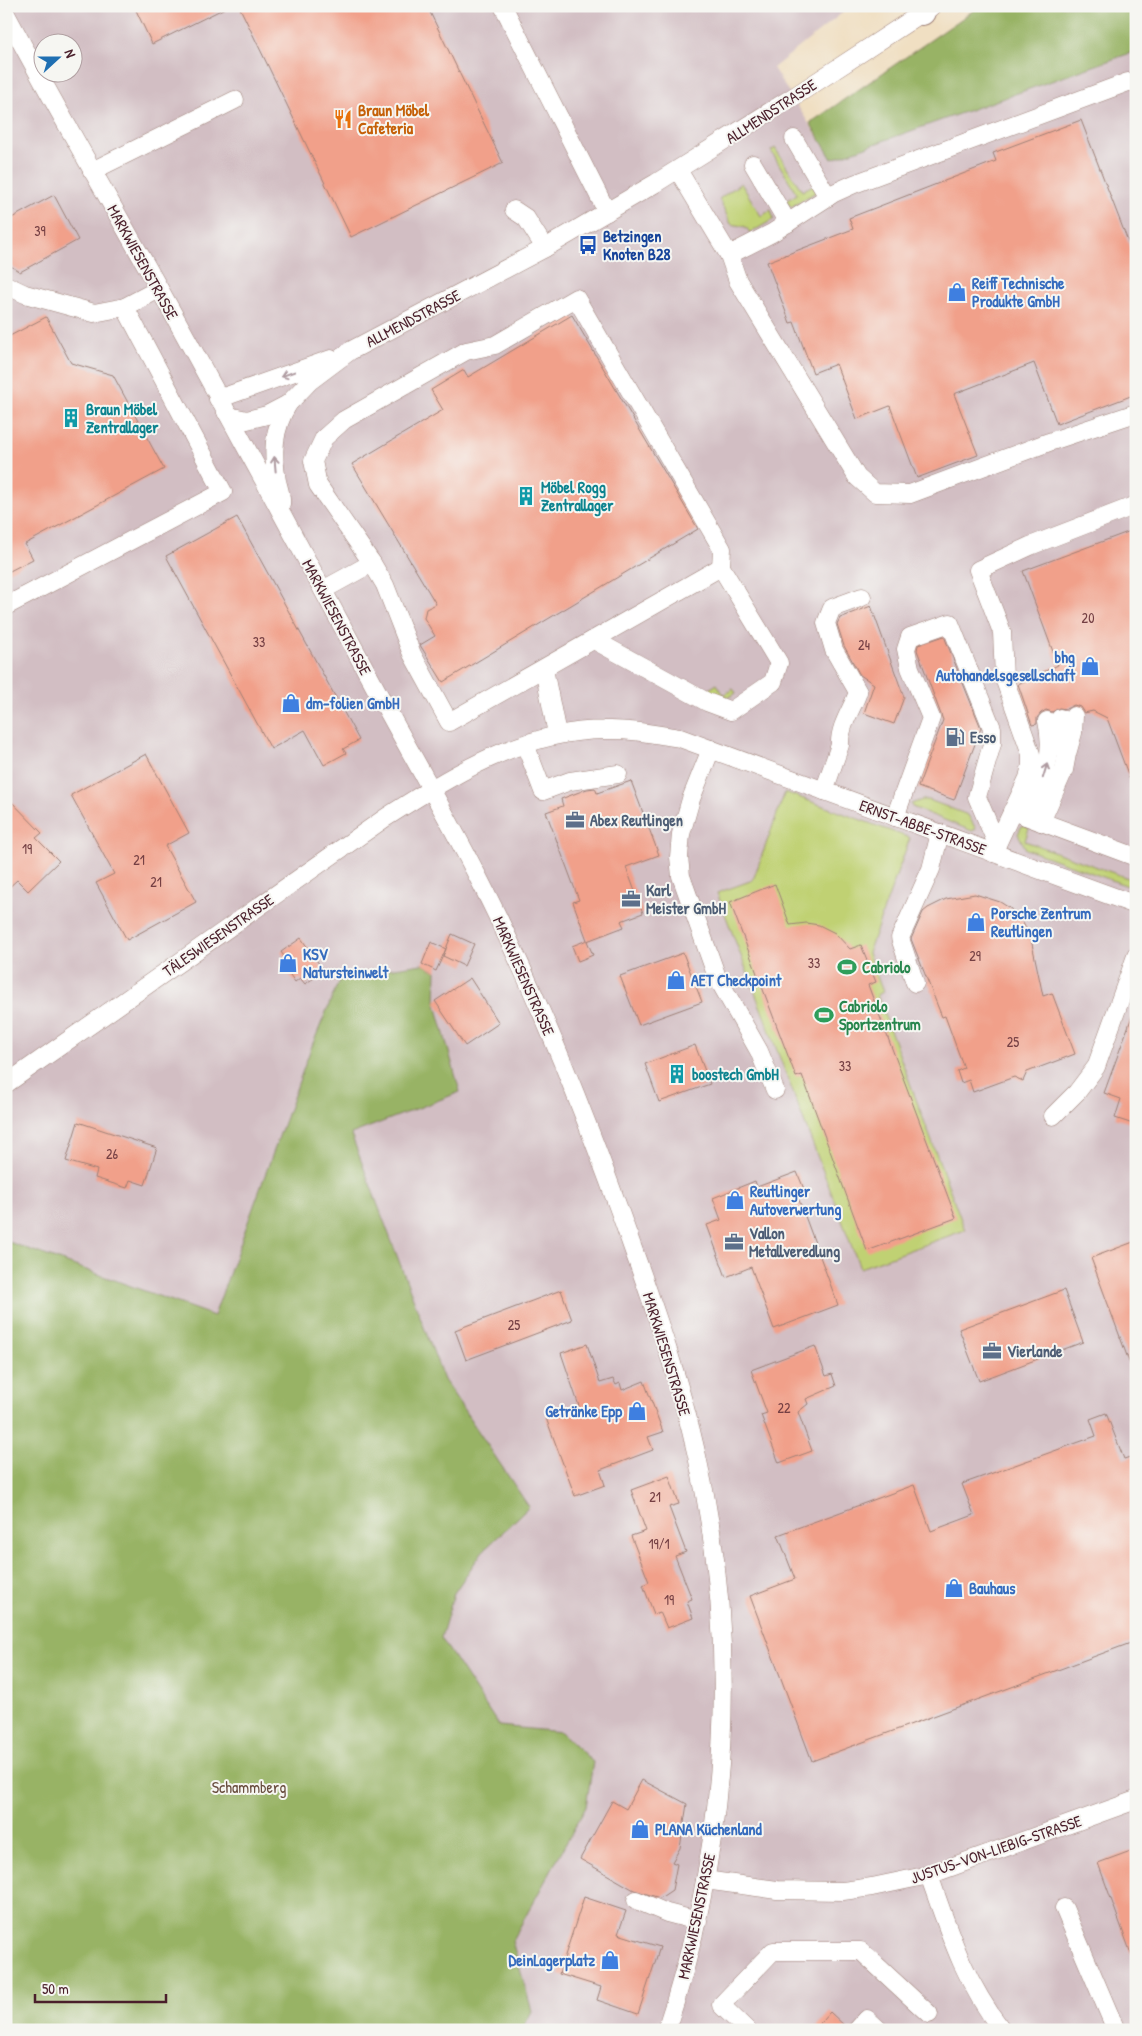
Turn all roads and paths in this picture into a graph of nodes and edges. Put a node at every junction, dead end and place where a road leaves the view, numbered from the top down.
1 (503, 6) edge
2 (925, 8) edge
3 (6, 14) edge
4 (1136, 82) edge
5 (235, 100) dead end
6 (794, 139) dead end
7 (753, 164) dead end
8 (678, 170) junction
9 (92, 171) junction
10 (828, 197) junction
11 (514, 210) dead end
12 (607, 212) junction
13 (788, 223) junction
14 (545, 248) junction
15 (729, 255) junction
16 (6, 285) edge
17 (159, 289) junction
18 (125, 307) junction
19 (350, 351) junction
20 (288, 404) junction
21 (222, 405) junction
22 (1136, 413) edge
23 (1136, 505) edge
24 (280, 512) junction
25 (372, 563) junction
26 (721, 567) junction
27 (323, 590) junction
28 (862, 597) dead end
29 (6, 606) edge
30 (594, 640) junction
31 (544, 668) junction
32 (557, 734) junction
33 (526, 744) junction
34 (711, 749) junction
35 (618, 774) dead end
36 (431, 789) junction
37 (824, 791) junction
38 (1027, 816) junction
39 (896, 817) junction
40 (940, 833) junction
41 (995, 849) junction
42 (1136, 858) edge
43 (1136, 905) edge
44 (1136, 956) edge
45 (915, 983) dead end
46 (6, 1084) edge
47 (775, 1090) dead end
48 (1053, 1116) dead end
49 (1136, 1800) edge
50 (929, 1875) junction
51 (705, 1880) junction
52 (636, 1900) dead end
53 (1064, 1908) dead end
54 (698, 1922) junction
55 (929, 2014) dead end
56 (666, 2030) edge
57 (747, 2030) edge
58 (856, 2030) edge
59 (879, 2030) edge
60 (1002, 2030) edge
61 (1116, 2030) edge

1 - 12 street
2 - 8 street, ALLMENDSTRASSE
3 - 9 street, MARKWIESENSTRASSE
4 - 10 street
5 - 9 street
6 - 10 street
7 - 13 street
8 - 12 street, ALLMENDSTRASSE
8 - 15 street
9 - 17 street, MARKWIESENSTRASSE
10 - 13 street
11 - 14 street
12 - 14 street, ALLMENDSTRASSE
13 - 15 street
14 - 19 street, ALLMENDSTRASSE
15 - 22 street
16 - 18 street
17 - 18 street
17 - 21 street, MARKWIESENSTRASSE
18 - 29 street
19 - 20 street, ALLMENDSTRASSE
19 -> 21 street, ALLMENDSTRASSE
20 - 21 street, ALLMENDSTRASSE
24 -> 20 street
21 - 24 street, MARKWIESENSTRASSE
23 - 38 street
24 - 27 street, MARKWIESENSTRASSE
25 - 26 street
25 - 27 street
25 - 31 street
26 - 30 street
26 - 30 street
27 - 36 street, MARKWIESENSTRASSE
28 - 37 street
30 - 31 street
31 - 32 street
32 - 33 street, ERNST-ABBE-STRASSE
32 - 34 street, ERNST-ABBE-STRASSE
33 - 35 street
33 - 36 street, ERNST-ABBE-STRASSE
34 - 37 street, ERNST-ABBE-STRASSE
34 - 47 street
36 - 46 street, TÄLESWIESENSTRASSE
36 - 51 street, MARKWIESENSTRASSE
37 - 39 street, ERNST-ABBE-STRASSE
38 -> 38 street
38 - 41 street
38 - 42 street
39 - 40 street, ERNST-ABBE-STRASSE
39 - 41 street
40 - 41 street, ERNST-ABBE-STRASSE
40 - 45 street
41 - 43 street, ERNST-ABBE-STRASSE
44 - 48 street
49 - 50 street, JUSTUS-VON-LIEBIG-STRASSE
50 - 51 street, JUSTUS-VON-LIEBIG-STRASSE
50 - 60 street
51 - 54 street, MARKWIESENSTRASSE
52 - 54 street
53 - 61 street
54 - 56 street, MARKWIESENSTRASSE
55 - 57 street
58 - 59 street

